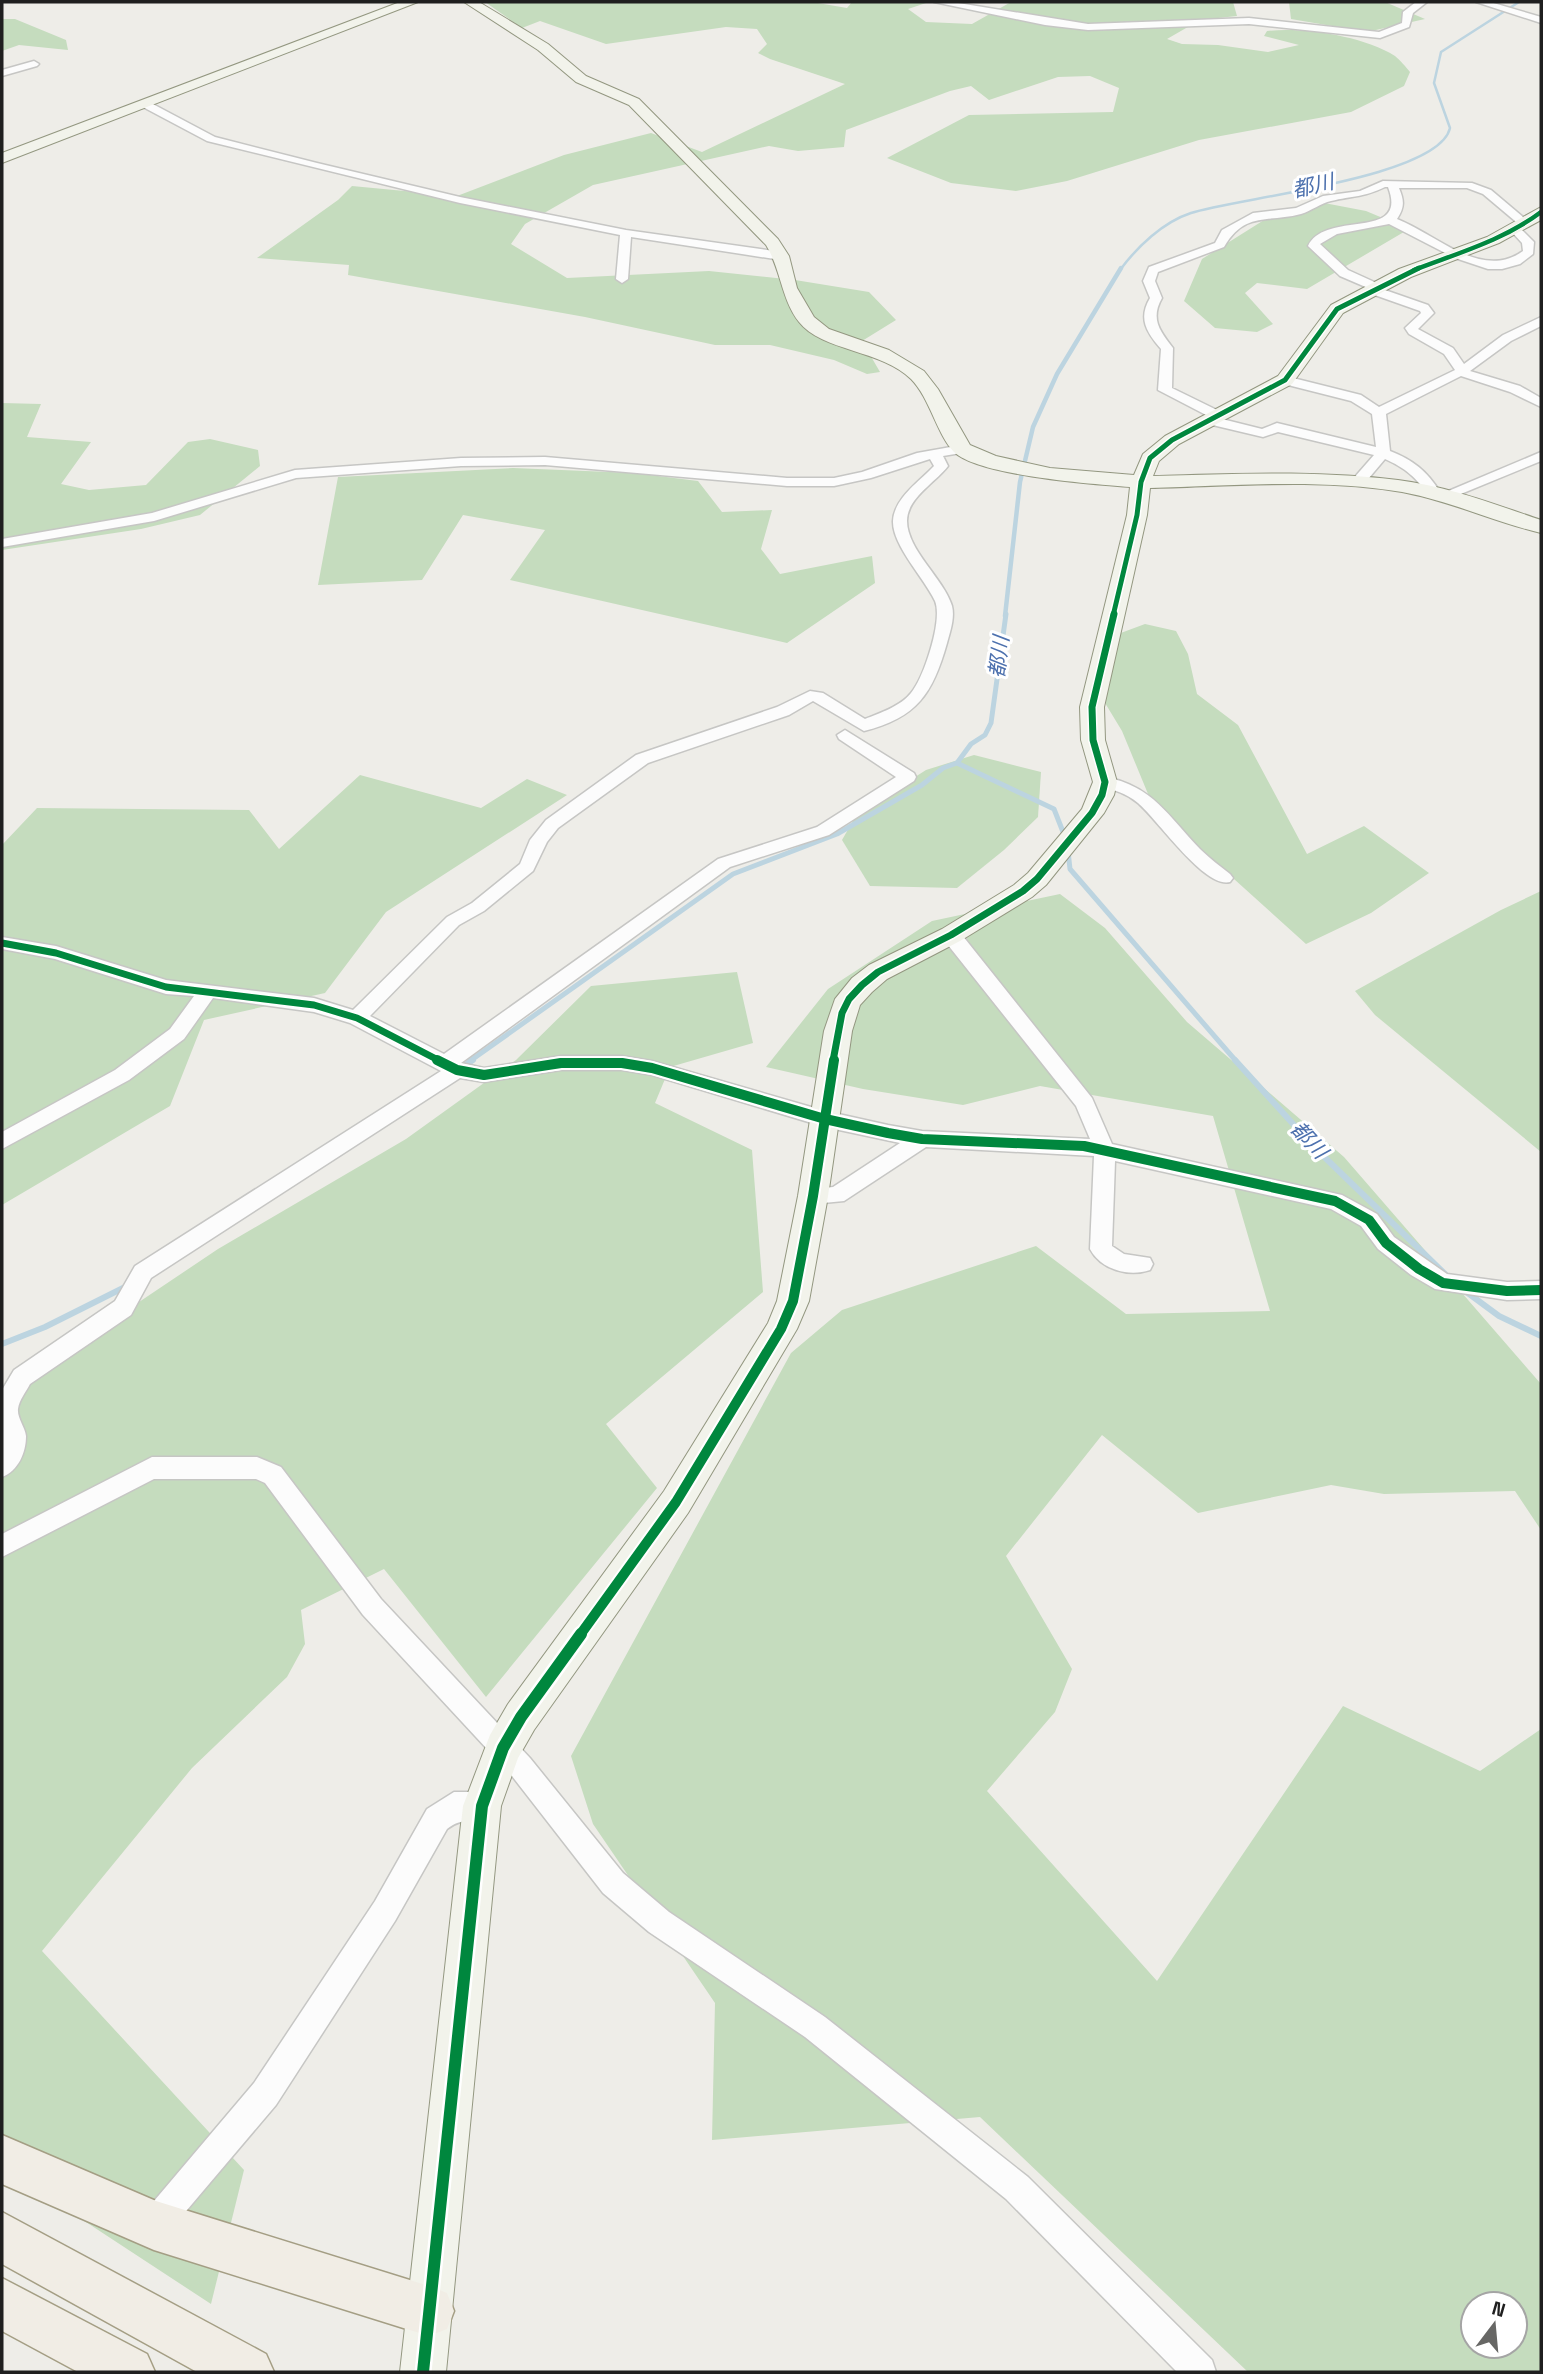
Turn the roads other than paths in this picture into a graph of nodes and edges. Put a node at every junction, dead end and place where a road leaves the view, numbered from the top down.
1 (411, 2) edge
2 (470, 2) edge
3 (939, 2) edge
4 (1422, 2) edge
5 (1480, 2) edge
6 (1541, 20) edge
7 (34, 64) dead end
8 (2, 73) edge
9 (145, 104) junction
10 (2, 158) edge
11 (1392, 184) junction
12 (1390, 220) junction
13 (1527, 222) edge
14 (626, 233) junction
15 (1453, 255) junction
16 (781, 256) junction
17 (622, 279) dead end
18 (1375, 289) junction
19 (1541, 321) edge
20 (1462, 372) junction
21 (1285, 380) junction
22 (1541, 403) edge
23 (1379, 412) junction
24 (1213, 418) junction
25 (962, 449) junction
26 (934, 453) junction
27 (1383, 453) junction
28 (1541, 456) edge
29 (1140, 482) junction
30 (1359, 482) junction
31 (1440, 494) junction
32 (1541, 527) edge
33 (2, 543) edge
34 (845, 735) dead end
35 (1105, 782) junction
36 (1224, 878) dead end
37 (951, 936) junction
38 (2, 943) edge
39 (207, 992) junction
40 (357, 1018) junction
41 (451, 1067) junction
42 (825, 1119) junction
43 (922, 1139) junction
44 (2, 1141) edge
45 (1105, 1151) junction
46 (813, 1196) junction
47 (1142, 1264) dead end
48 (1541, 1290) edge
49 (2, 1466) edge
50 (2, 1546) edge
51 (503, 1748) junction
52 (482, 1806) junction
53 (2, 2159) edge
54 (154, 2225) junction
55 (2, 2237) edge
56 (2, 2303) edge
57 (429, 2311) junction
58 (128, 2372) edge
59 (248, 2372) edge
60 (422, 2372) edge
61 (1200, 2372) edge

1 - 9 street
2 - 16 street
3 - 4 street
5 - 6 street
7 - 8 street
9 - 10 street
9 - 14 street
11 - 12 street
11 - 13 street
11 - 24 street
12 - 15 street
12 - 18 street
13 - 15 street
13 - 15 street
14 - 16 street
14 - 17 street
15 - 18 street
16 - 25 street
18 - 20 street
18 - 21 street
19 - 20 street
20 - 22 street
20 - 23 street
21 - 23 street
21 - 24 street
23 - 27 street
24 - 27 street
24 - 29 street
25 - 26 street
25 - 29 street
26 - 33 street
26 - 40 street
27 - 30 street
27 - 31 street
28 - 31 street
29 - 30 street
29 - 35 street
30 - 31 street
31 - 32 street
34 - 41 street
35 - 36 street
35 - 37 street
37 - 42 street
37 - 45 street
38 - 39 street
39 - 40 street
39 - 44 street
40 - 41 street
41 - 42 street
41 - 49 street
42 - 43 street
42 - 46 street
43 - 45 street
43 - 46 street
45 - 47 street
45 - 48 street
46 - 51 street
50 - 51 street
51 - 52 street
51 - 61 street
52 - 54 street
52 - 57 street
53 - 54 main road
54 - 57 main road
55 - 59 main road
56 - 58 main road
57 - 60 street

